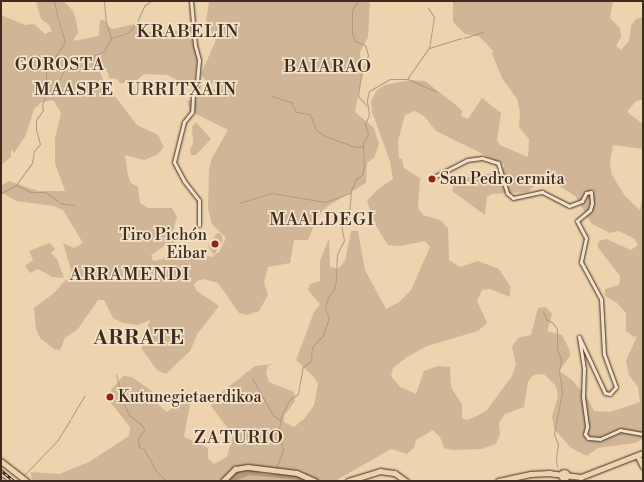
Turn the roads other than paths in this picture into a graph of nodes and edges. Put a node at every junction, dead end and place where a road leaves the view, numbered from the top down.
1 (191, 1) edge
2 (434, 177) dead end
3 (199, 224) dead end
4 (643, 434) edge
5 (641, 455) edge
6 (1, 461) edge
7 (643, 466) edge
8 (27, 481) edge
9 (223, 481) edge
10 (315, 481) edge
11 (348, 481) edge
12 (406, 481) edge
13 (498, 481) edge

1 - 3 street
2 - 4 street
5 - 7 highway
5 - 13 highway
6 - 8 highway
9 - 10 highway
11 - 12 highway

